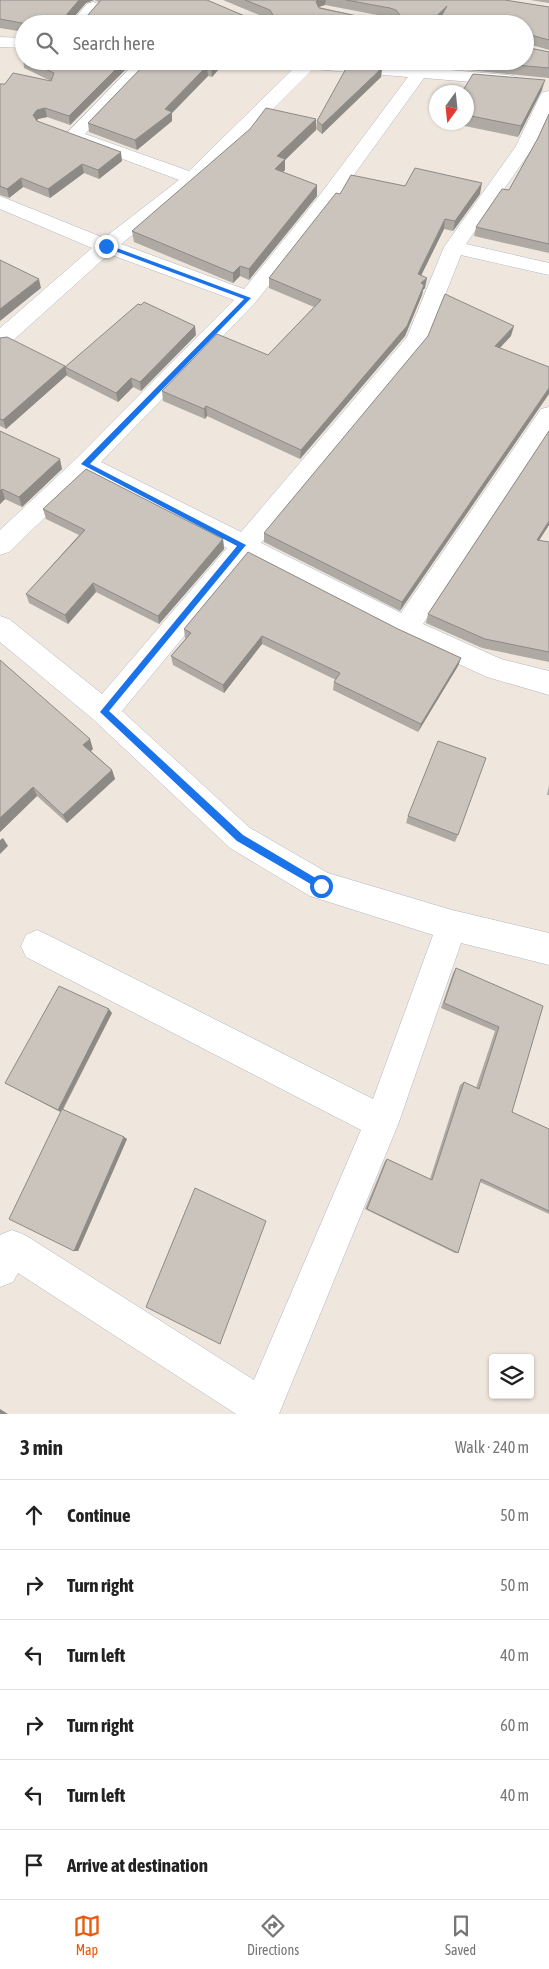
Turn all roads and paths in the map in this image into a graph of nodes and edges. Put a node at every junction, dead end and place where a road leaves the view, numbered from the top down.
1 (93, 7) edge
2 (86, 15) edge
3 (0, 42) edge
4 (15, 43) edge
5 (137, 70) edge
6 (302, 70) edge
7 (395, 70) edge
8 (420, 72) junction
9 (519, 81) edge
10 (546, 87) edge
11 (192, 179) junction
12 (0, 202) edge
13 (106, 246) junction
14 (454, 247) junction
15 (549, 270) edge
16 (248, 298) junction
17 (5, 329) edge
18 (549, 415) edge
19 (85, 464) junction
20 (0, 545) edge
21 (242, 545) junction
22 (0, 627) edge
23 (406, 628) junction
24 (549, 683) edge
25 (104, 712) junction
26 (452, 925) junction
27 (37, 946) dead end
28 (549, 949) edge
29 (382, 1122) junction
30 (4, 1252) edge
31 (264, 1412) edge

1 - 2 street
3 - 4 street
5 - 11 street
6 - 11 street
7 - 8 street
8 - 9 street
8 - 16 street
10 - 14 street
11 - 13 street
12 - 13 street
13 - 16 street
13 - 17 street
14 - 15 street
14 - 21 street
16 - 19 street
18 - 23 street
19 - 20 street
19 - 21 street
21 - 23 street
21 - 25 street
22 - 25 street
23 - 24 street
25 - 26 street
26 - 28 street
26 - 29 street
27 - 29 street
29 - 31 street
30 - 31 street

